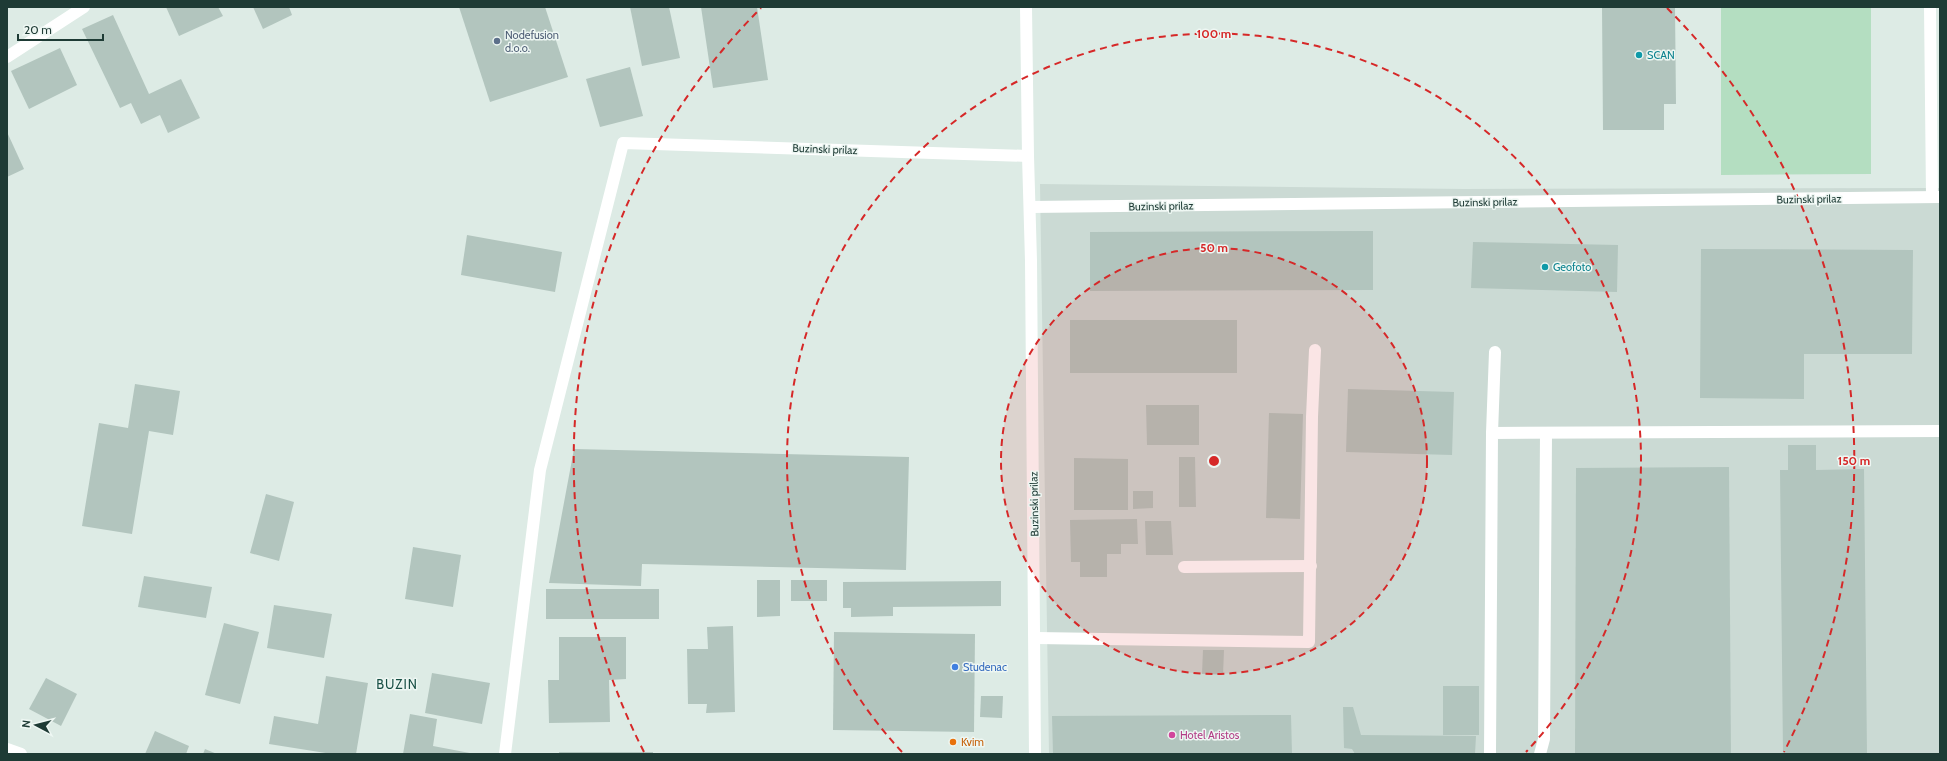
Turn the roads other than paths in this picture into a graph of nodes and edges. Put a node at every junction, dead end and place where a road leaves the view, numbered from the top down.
1 (84, 7) edge
2 (1026, 7) edge
3 (1930, 7) edge
4 (7, 56) edge
5 (1028, 156) junction
6 (1936, 197) edge
7 (1030, 207) junction
8 (1315, 350) dead end
9 (1495, 352) dead end
10 (1940, 431) edge
11 (1492, 433) junction
12 (1546, 433) junction
13 (1311, 566) junction
14 (1184, 567) dead end
15 (1036, 638) junction
16 (7, 749) edge
17 (21, 754) edge
18 (505, 754) edge
19 (1036, 754) edge
20 (1490, 754) edge
21 (1540, 754) edge

1 - 4 street
2 - 5 street, Buzinski prilaz
3 - 6 street
5 - 7 street, Buzinski prilaz
5 - 18 street, Buzinski prilaz
6 - 7 street, Buzinski prilaz
7 - 15 street, Buzinski prilaz
8 - 13 street
9 - 11 street
10 - 12 street
11 - 12 street
11 - 20 street
12 - 21 street
13 - 14 street
13 - 15 street
15 - 19 street, Buzinski prilaz
16 - 17 street

